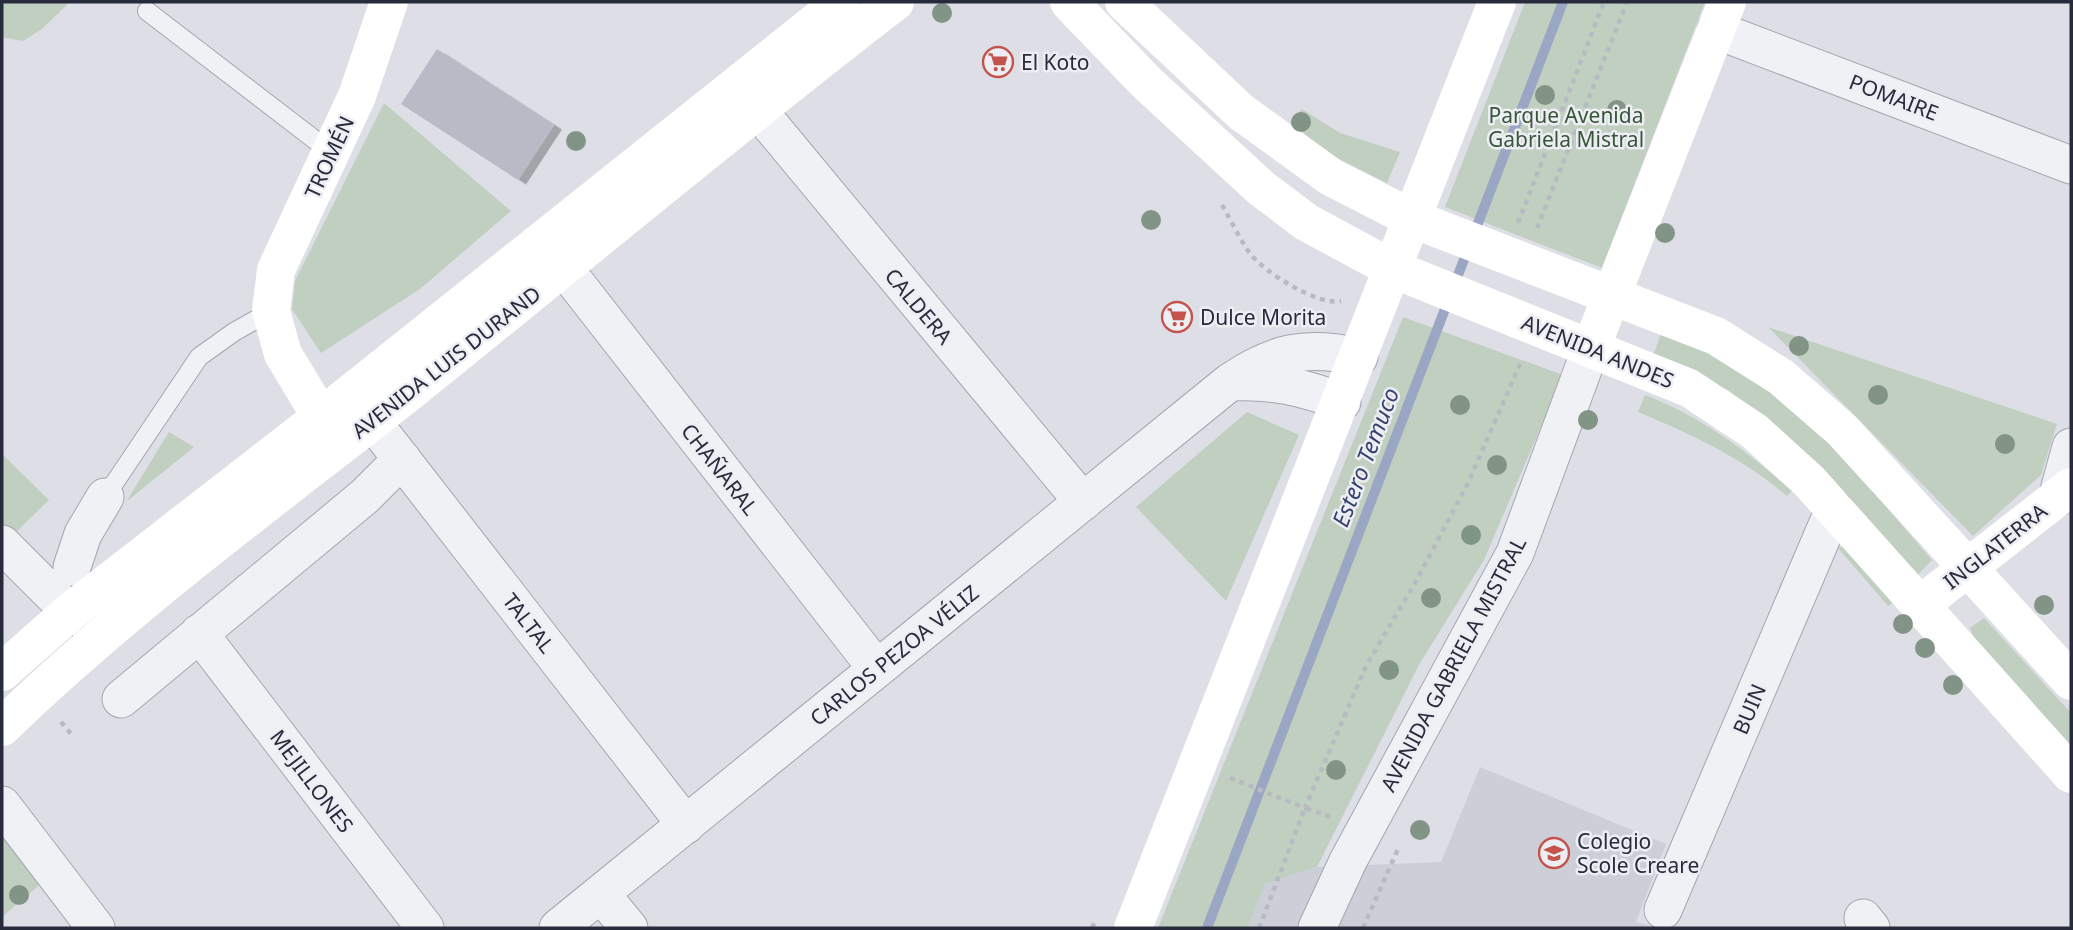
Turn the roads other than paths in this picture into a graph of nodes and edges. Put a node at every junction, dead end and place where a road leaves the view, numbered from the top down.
1 (389, 2) edge
2 (841, 2) edge
3 (895, 2) edge
4 (1069, 2) edge
5 (1124, 2) edge
6 (1497, 2) edge
7 (147, 11) dead end
8 (1721, 16) edge
9 (757, 109) junction
10 (332, 153) junction
11 (2071, 164) edge
12 (1426, 224) junction
13 (564, 268) junction
14 (1408, 275) junction
15 (1612, 295) junction
16 (271, 311) junction
17 (1591, 348) junction
18 (1359, 357) junction
19 (1230, 382) junction
20 (1342, 402) junction
21 (330, 409) junction
22 (372, 421) junction
23 (2071, 447) edge
24 (402, 459) junction
25 (2064, 493) edge
26 (105, 497) joint
27 (1083, 502) junction
28 (1834, 509) junction
29 (2, 544) edge
30 (72, 567) dead end
31 (1968, 568) junction
32 (1920, 605) junction
33 (69, 612) junction
34 (106, 634) junction
35 (199, 634) junction
36 (877, 669) junction
37 (2, 671) edge
38 (2071, 681) edge
39 (121, 699) dead end
40 (2, 727) edge
41 (2071, 774) edge
42 (2, 805) edge
43 (686, 825) junction
44 (601, 894) junction
45 (1663, 910) dead end
46 (96, 928) edge
47 (425, 928) edge
48 (558, 928) edge
49 (629, 928) edge
50 (1133, 928) edge
51 (1317, 928) edge

1 - 10 street, TROMÉN
2 - 21 street, AVENIDA LUIS DURAND
3 - 9 street, AVENIDA LUIS DURAND
4 - 14 street, AVENIDA ANDES
5 - 12 street
6 - 12 street
7 - 10 lane
8 - 11 street, POMAIRE
8 - 15 street, AVENIDA GABRIELA MISTRAL
9 - 13 street, AVENIDA LUIS DURAND
9 - 27 street, CALDERA
10 - 16 street, TROMÉN
12 - 14 street
12 - 15 street
13 - 22 street, AVENIDA LUIS DURAND
13 - 36 street, CHAÑARAL
14 - 17 street, AVENIDA ANDES
14 - 18 street
15 - 17 street, AVENIDA GABRIELA MISTRAL
15 - 31 street
16 - 21 street, TROMÉN
16 - 26 lane
17 - 28 street, AVENIDA ANDES
17 - 51 street, AVENIDA GABRIELA MISTRAL
18 - 19 street, CARLOS PEZOA VÉLIZ
18 - 20 street
19 - 20 street
19 - 27 street, CARLOS PEZOA VÉLIZ
20 - 50 street
21 - 33 street, AVENIDA LUIS DURAND
22 - 24 street, TALTAL
22 - 34 street, AVENIDA LUIS DURAND
23 - 25 street
24 - 35 street
24 - 43 street, TALTAL
25 - 31 street, INGLATERRA
26 - 30 street
27 - 36 street, CARLOS PEZOA VÉLIZ
28 - 32 street, AVENIDA ANDES
28 - 45 street, BUIN
29 - 33 street
31 - 32 street, INGLATERRA
31 - 38 street
32 - 41 street, AVENIDA ANDES
33 - 34 street
33 - 37 street, AVENIDA LUIS DURAND
34 - 40 street, AVENIDA LUIS DURAND
35 - 39 street
35 - 47 street, MEJILLONES
36 - 43 street, CARLOS PEZOA VÉLIZ
42 - 46 street
43 - 44 street, CARLOS PEZOA VÉLIZ
44 - 48 street, CARLOS PEZOA VÉLIZ
44 - 49 street

